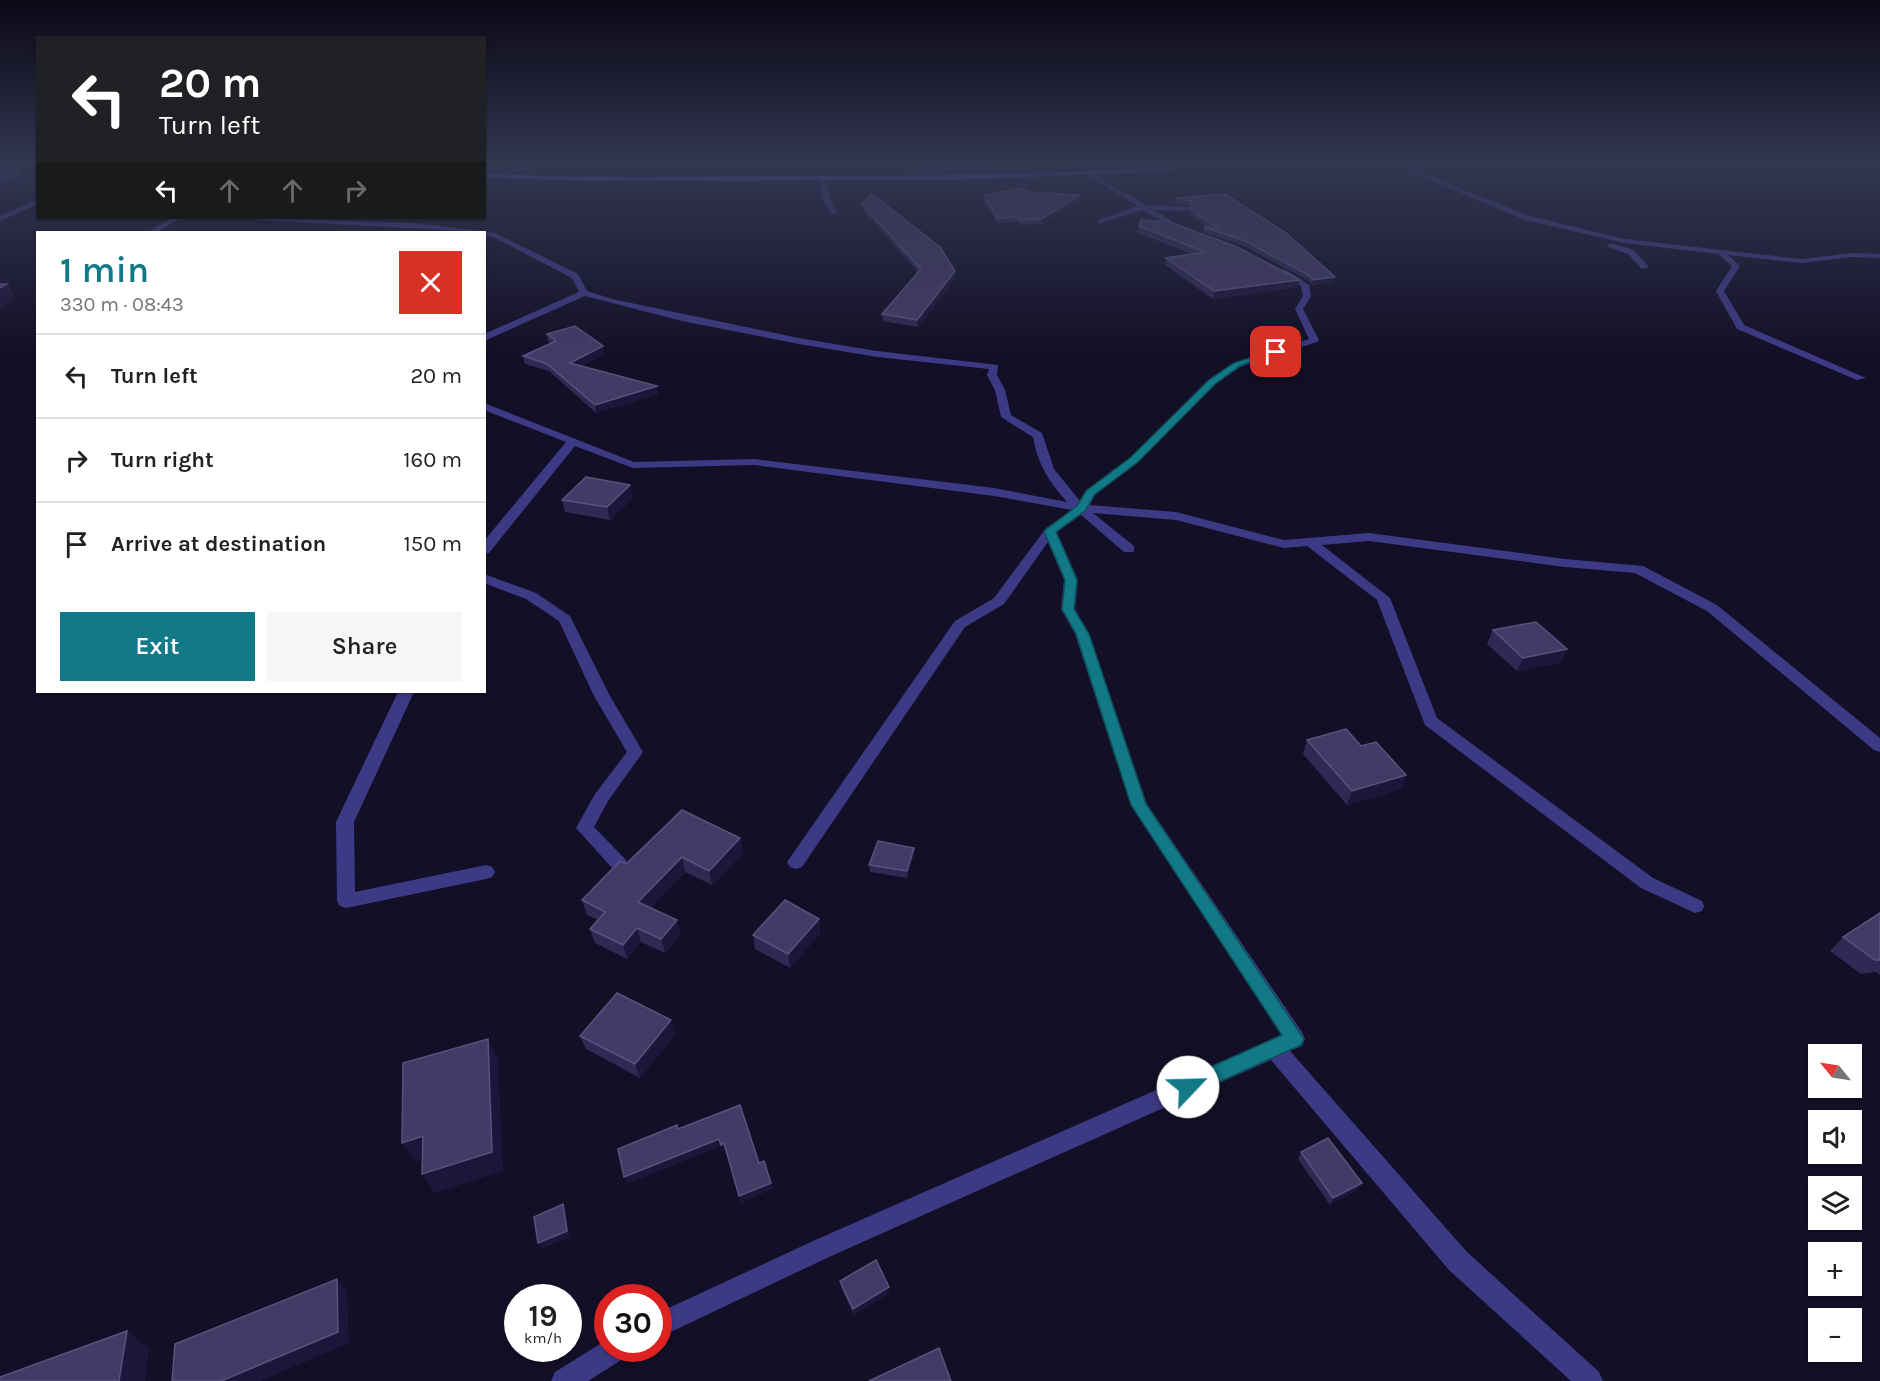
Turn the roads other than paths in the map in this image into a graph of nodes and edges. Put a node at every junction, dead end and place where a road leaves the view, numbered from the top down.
1 (427, 226) edge
2 (1173, 226) edge
3 (1558, 226) edge
4 (1562, 226) edge
5 (468, 231) edge
6 (486, 233) edge
7 (1198, 236) edge
8 (1722, 253) junction
9 (1880, 256) edge
10 (1271, 266) edge
11 (1645, 267) dead end
12 (584, 293) junction
13 (486, 337) edge
14 (1861, 378) dead end
15 (486, 407) edge
16 (573, 441) junction
17 (1082, 508) junction
18 (1050, 531) junction
19 (1310, 542) junction
20 (486, 548) edge
21 (1129, 549) dead end
22 (486, 579) edge
23 (406, 693) edge
24 (1880, 746) edge
25 (796, 862) dead end
26 (620, 865) edge
27 (486, 872) dead end
28 (1695, 906) dead end
29 (1274, 1048) junction
30 (672, 1319) edge
31 (595, 1362) edge
32 (564, 1381) edge
33 (1590, 1381) edge

1 - 5 street
2 - 7 street
3 - 11 street
4 - 8 street
6 - 12 street
8 - 9 street
8 - 14 street
10 - 17 street
12 - 13 street
12 - 17 street
15 - 16 street
16 - 17 street
16 - 20 street
17 - 18 street
17 - 19 street
17 - 21 street
18 - 25 street
18 - 29 street
19 - 24 street
19 - 28 street
22 - 26 street
23 - 27 street
29 - 30 street
29 - 33 street
31 - 32 street

